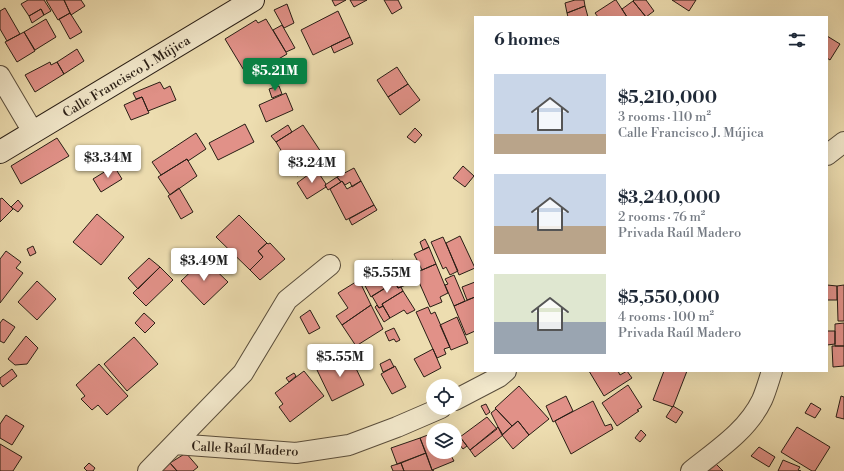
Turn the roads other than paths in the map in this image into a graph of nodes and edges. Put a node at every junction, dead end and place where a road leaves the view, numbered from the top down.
1 (252, 0) edge
2 (0, 76) edge
3 (33, 132) junction
4 (844, 142) edge
5 (0, 152) edge
6 (828, 154) edge
7 (330, 265) dead end
8 (505, 372) edge
9 (772, 372) edge
10 (462, 396) edge
11 (426, 414) edge
12 (175, 444) junction
13 (148, 471) edge
14 (691, 471) edge

1 - 3 street, Calle Francisco J. Mújica
2 - 3 street
3 - 5 street, Calle Francisco J. Mújica
4 - 6 street
7 - 12 street
8 - 10 street
9 - 14 street
11 - 12 street, Calle Raúl Madero
12 - 13 street, Calle Raúl Madero

